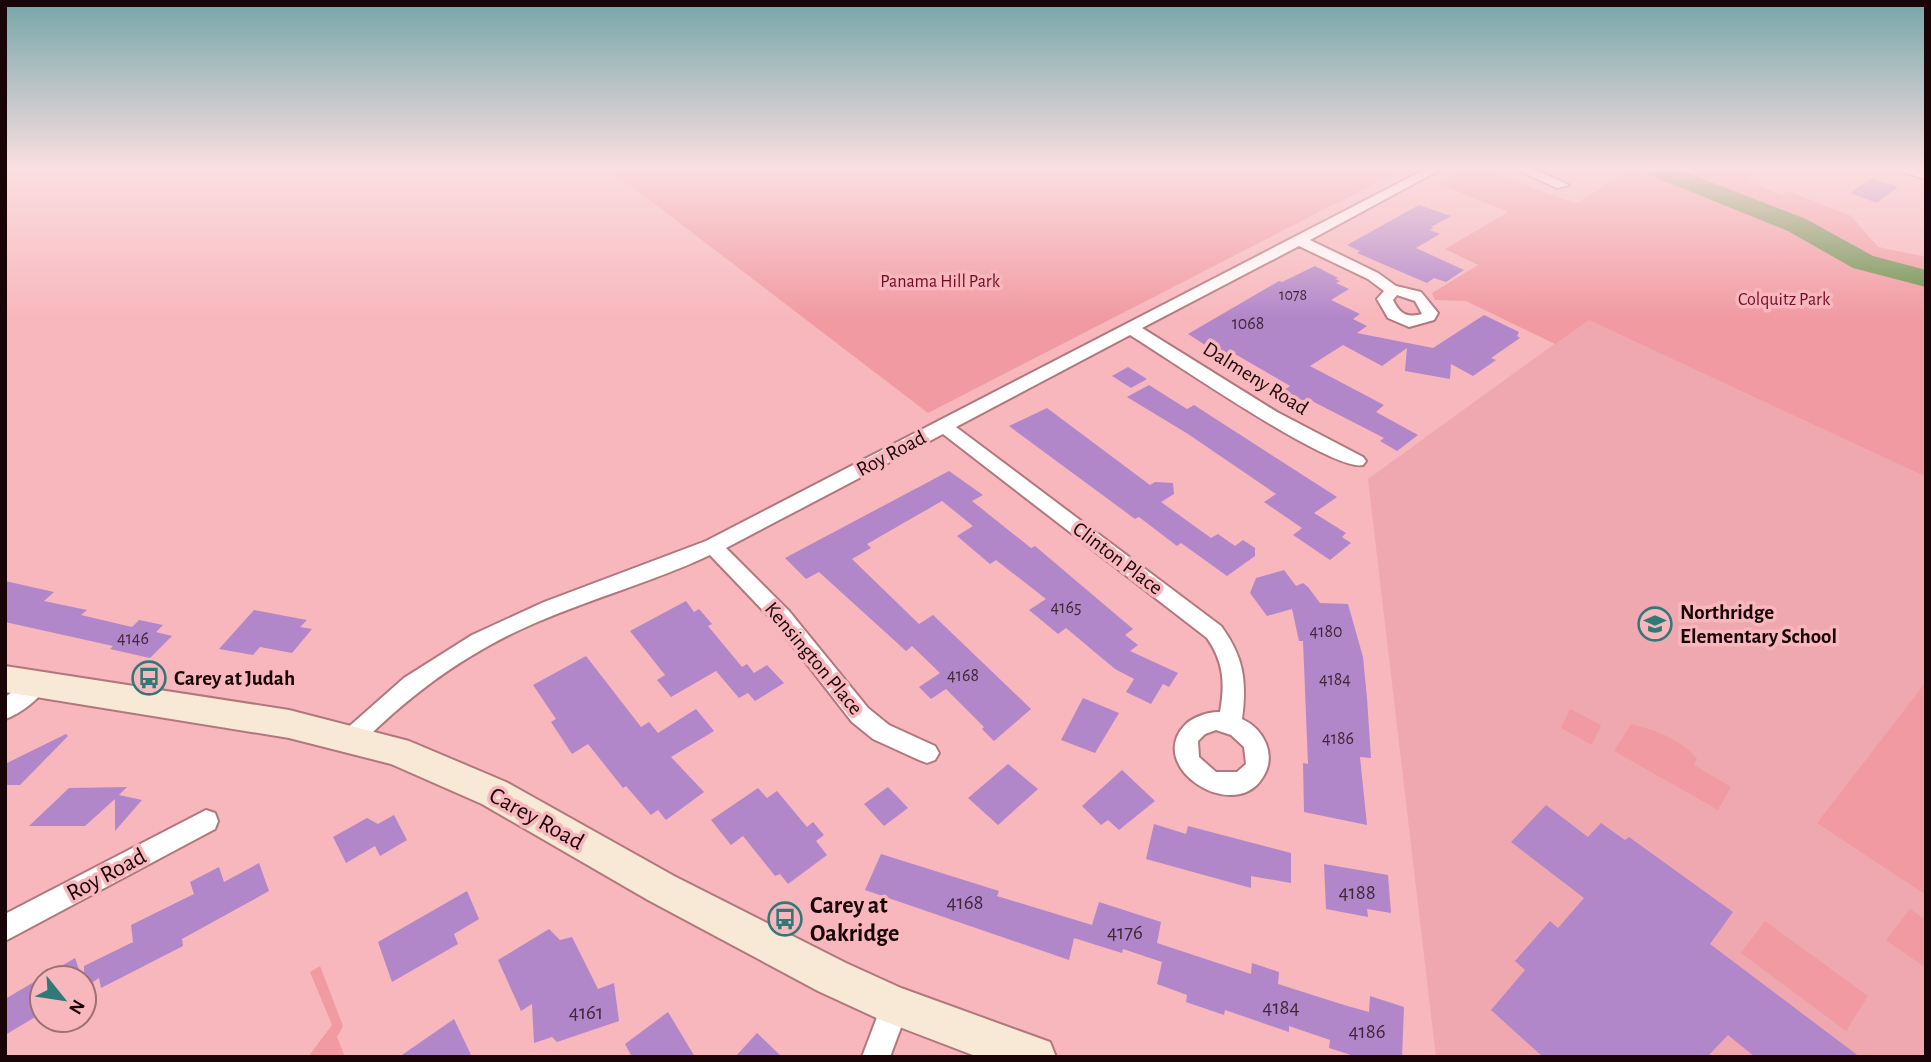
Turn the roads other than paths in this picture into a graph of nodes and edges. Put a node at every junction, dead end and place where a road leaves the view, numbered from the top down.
1 (1342, 219) edge
2 (1300, 241) junction
3 (1393, 291) dead end
4 (1132, 329) junction
5 (943, 426) junction
6 (1357, 461) dead end
7 (713, 546) junction
8 (21, 682) edge
9 (5, 710) edge
10 (1230, 724) dead end
11 (352, 738) junction
12 (927, 753) dead end
13 (206, 821) dead end
14 (5, 928) edge
15 (895, 1006) junction
16 (876, 1057) edge
17 (1035, 1057) edge

1 - 2 street, Roy Road
2 - 3 street
2 - 4 street, Roy Road
4 - 5 street, Roy Road
4 - 6 street, Dalmeny Road
5 - 7 street, Roy Road
5 - 10 street, Clinton Place
7 - 11 street, Roy Road
7 - 12 street, Kensington Place
8 - 9 street
8 - 11 street, Carey Road
11 - 15 street, Carey Road
13 - 14 street, Roy Road
15 - 16 street
15 - 17 street, Carey Road

